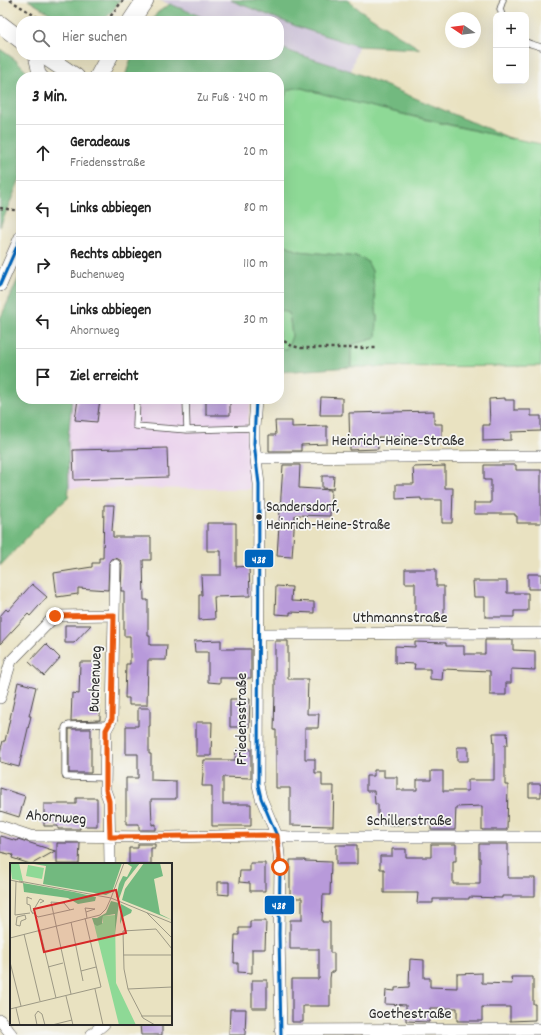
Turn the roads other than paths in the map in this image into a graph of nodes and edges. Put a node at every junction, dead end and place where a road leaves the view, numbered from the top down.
1 (502, 0) edge
2 (145, 1) edge
3 (501, 12) edge
4 (132, 16) edge
5 (0, 24) edge
6 (16, 36) edge
7 (529, 43) edge
8 (541, 47) edge
9 (36, 60) edge
10 (50, 60) edge
11 (107, 60) edge
12 (39, 72) edge
13 (68, 72) edge
14 (101, 72) edge
15 (16, 248) edge
16 (0, 285) edge
17 (137, 404) edge
18 (186, 404) edge
19 (256, 404) edge
20 (254, 428) junction
21 (186, 430) junction
22 (541, 456) edge
23 (256, 458) junction
24 (115, 565) dead end
25 (114, 615) junction
26 (541, 633) edge
27 (259, 634) junction
28 (0, 698) edge
29 (109, 724) junction
30 (106, 778) junction
31 (0, 826) edge
32 (277, 836) junction
33 (541, 836) edge
34 (110, 837) junction
35 (110, 863) edge
36 (0, 1020) edge
37 (103, 1025) edge
38 (541, 1029) edge
39 (280, 1033) edge
40 (12, 1035) edge
41 (91, 1035) edge

1 - 3 lane
2 - 4 main road
5 - 6 main road
7 - 8 lane
9 - 12 street
10 - 13 main road
11 - 14 main road
15 - 16 street
17 - 21 lane
18 - 21 lane
19 - 20 street, Friedensstraße
20 - 21 lane
20 - 23 street, Friedensstraße
22 - 23 street, Heinrich-Heine-Straße
23 - 27 street, Friedensstraße
24 - 25 street, Buchenweg
25 - 28 street
25 - 29 street, Buchenweg
26 - 27 street, Uthmannstraße
27 - 32 street, Friedensstraße
29 - 30 street, Buchenweg
29 - 30 lane
30 - 34 street, Buchenweg
31 - 34 street, Ahornweg
32 - 33 street, Schillerstraße
32 - 34 street, Ahornweg
32 - 39 street, Friedensstraße
34 - 35 street, Buchenweg
36 - 40 street
37 - 41 street
38 - 39 street, Goethestraße

